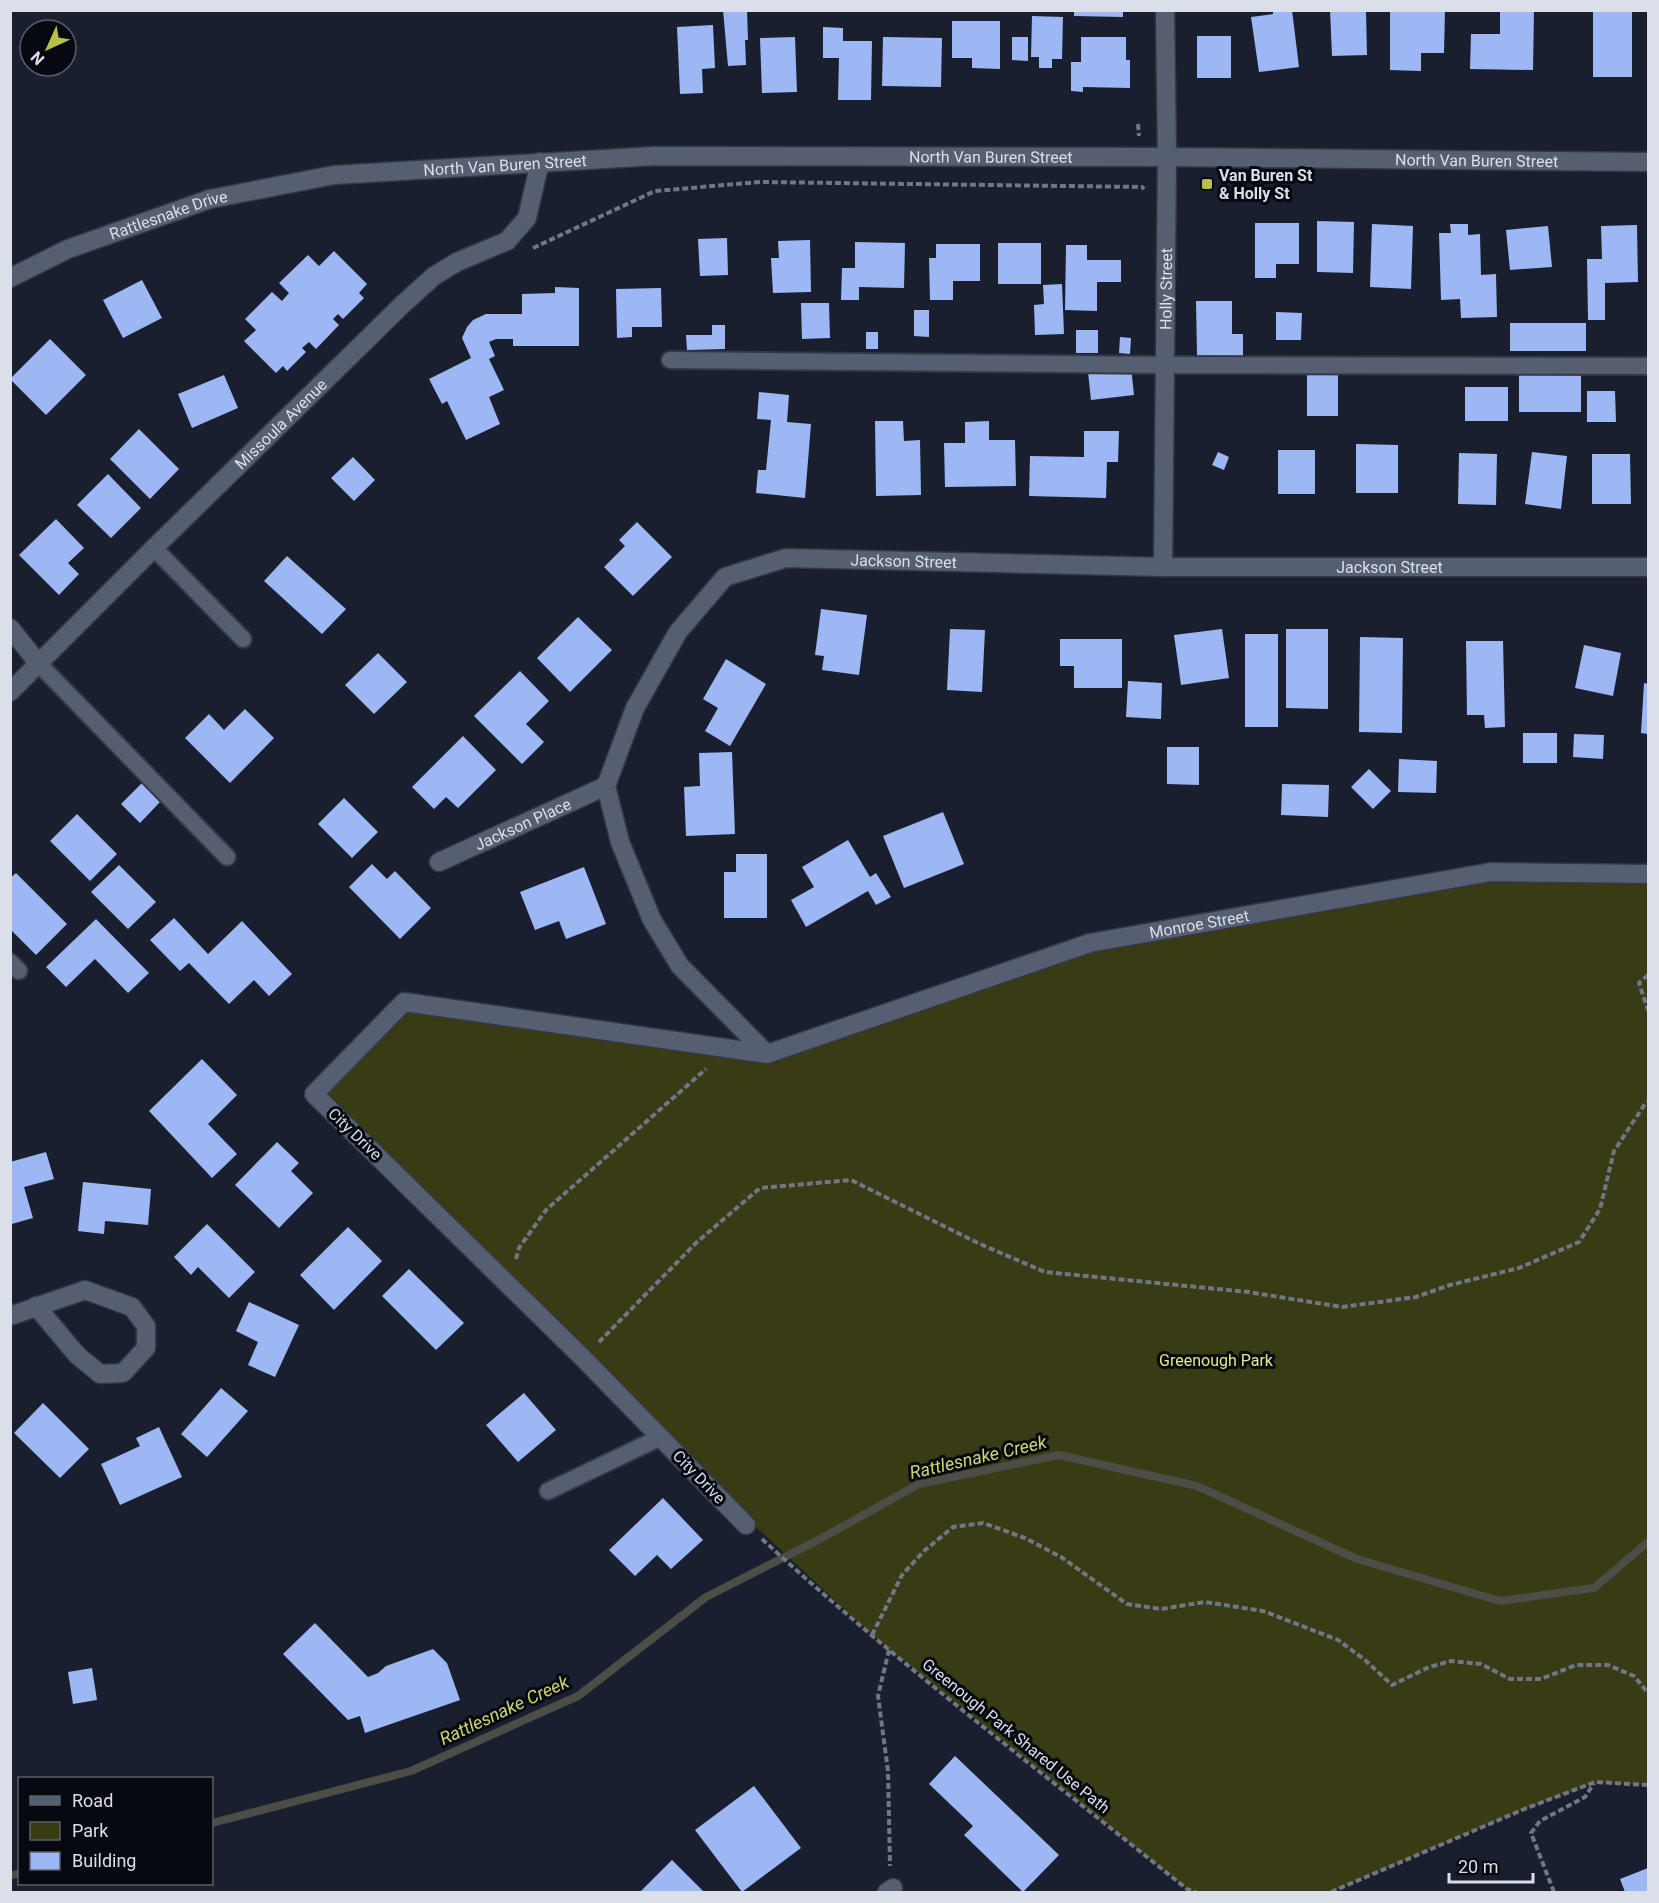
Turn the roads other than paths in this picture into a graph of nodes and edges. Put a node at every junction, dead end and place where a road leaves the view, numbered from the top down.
1 (1165, 10) edge
2 (1167, 157) junction
3 (540, 162) junction
4 (1648, 162) edge
5 (334, 175) joint
6 (10, 278) edge
7 (670, 360) dead end
8 (1165, 365) junction
9 (1648, 366) edge
10 (154, 548) junction
11 (1163, 567) junction
12 (1648, 567) edge
13 (10, 628) edge
14 (243, 639) dead end
15 (39, 664) junction
16 (10, 692) edge
17 (606, 786) junction
18 (227, 857) dead end
19 (439, 862) dead end
20 (1648, 874) edge
21 (767, 1054) junction
22 (36, 1306) junction
23 (10, 1316) edge
24 (661, 1437) junction
25 (548, 1491) dead end
26 (746, 1525) road end

1 - 2 street, Holly Street
2 - 3 street, North Van Buren Street
2 - 4 street, North Van Buren Street
2 - 8 street, Holly Street
3 - 5 street, North Van Buren Street
3 - 10 street, Missoula Avenue
5 - 6 street, Rattlesnake Drive
7 - 8 lane
8 - 9 lane
8 - 11 street, Holly Street
10 - 14 lane
10 - 15 street, Missoula Avenue
11 - 12 street, Jackson Street
11 - 17 street, Jackson Street
13 - 15 street
15 - 16 street, Missoula Avenue
15 - 18 lane
17 - 19 street, Jackson Place
17 - 21 street
20 - 21 street, Monroe Street
21 - 24 street, City Drive
22 - 22 street
22 - 23 street
24 - 25 lane
24 - 26 street, City Drive

